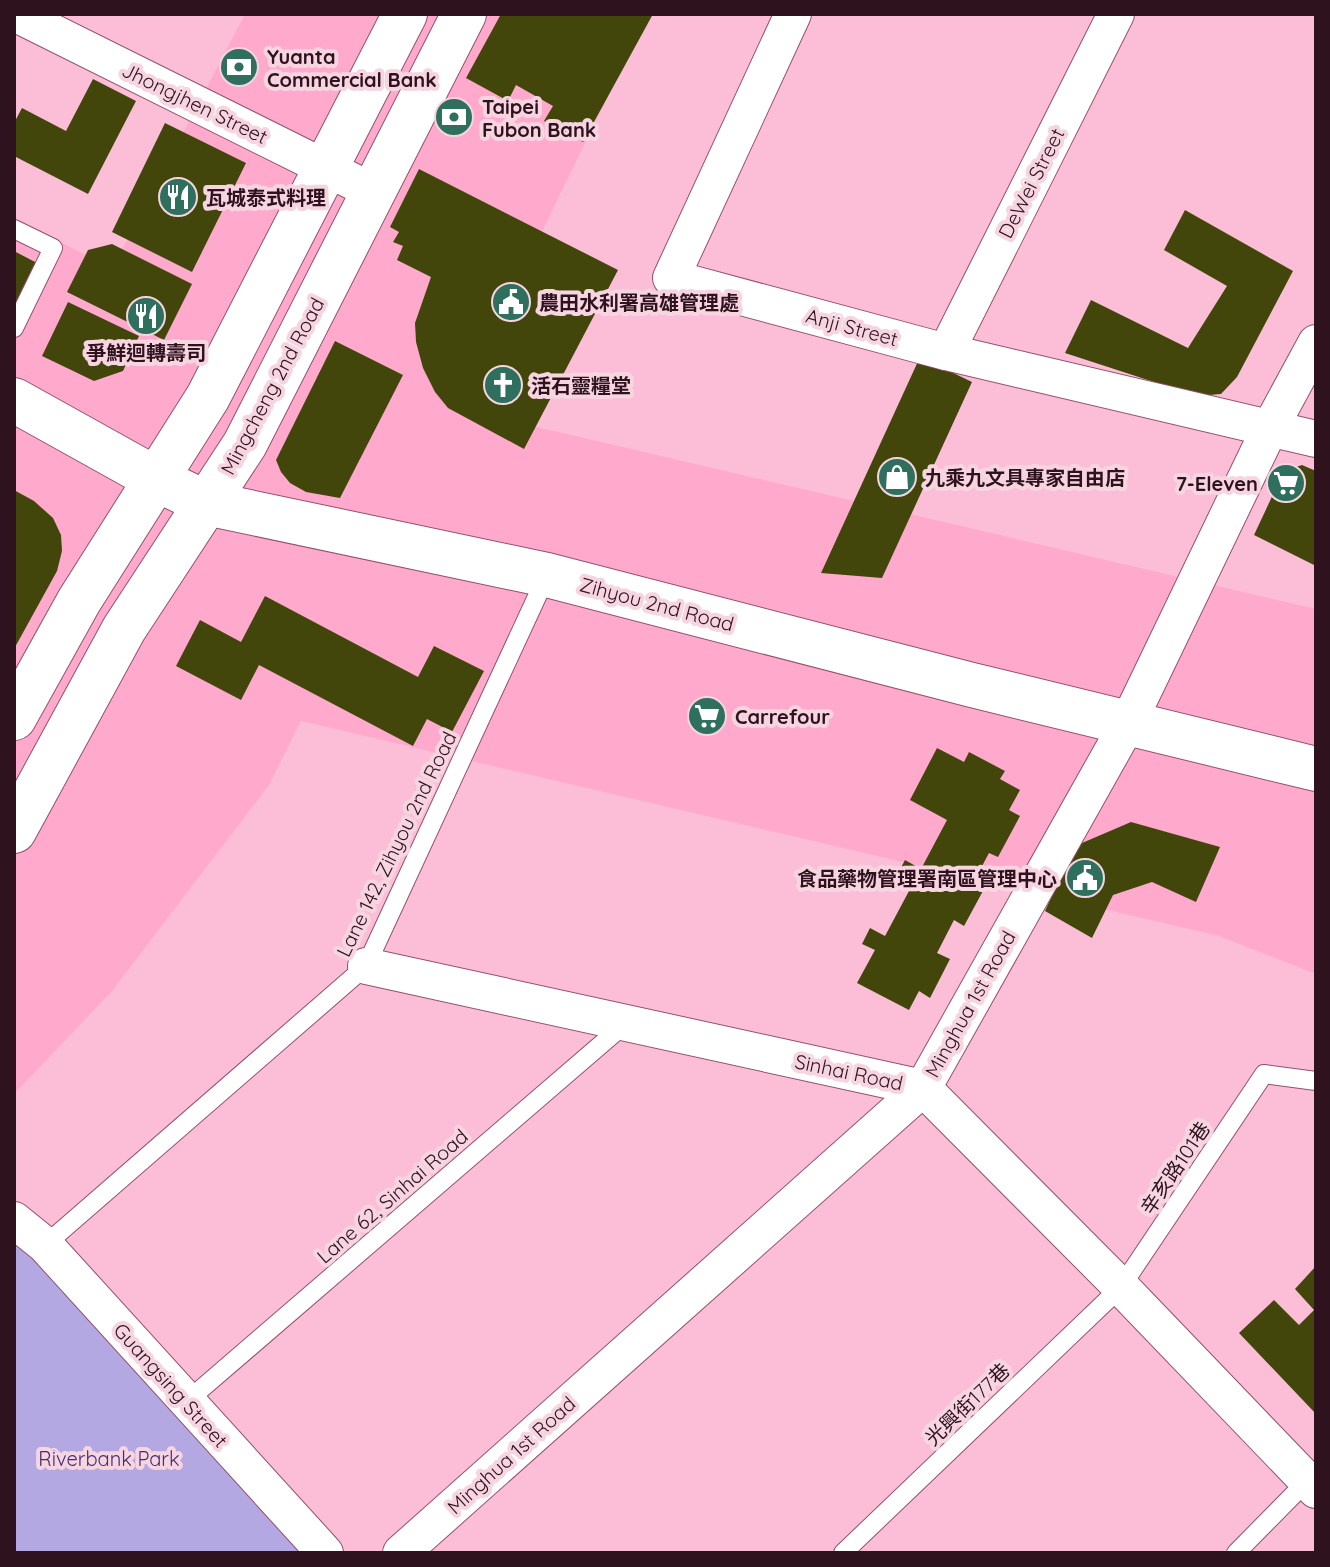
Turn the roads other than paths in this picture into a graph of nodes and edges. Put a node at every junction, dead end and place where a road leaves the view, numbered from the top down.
1 (405, 14) edge
2 (464, 14) edge
3 (793, 14) edge
4 (1116, 14) edge
5 (21, 15) edge
6 (325, 167) junction
7 (374, 192) junction
8 (14, 229) edge
9 (14, 328) edge
10 (1316, 343) edge
11 (946, 352) junction
12 (14, 400) edge
13 (1270, 428) junction
14 (1316, 439) edge
15 (156, 479) junction
16 (206, 503) junction
17 (547, 575) junction
18 (14, 718) edge
19 (1128, 723) junction
20 (1316, 769) edge
21 (14, 831) edge
22 (366, 966) junction
23 (626, 1023) junction
24 (1316, 1081) edge
25 (923, 1088) junction
26 (14, 1220) edge
27 (45, 1245) junction
28 (1121, 1287) junction
29 (186, 1402) junction
30 (1311, 1485) edge
31 (325, 1553) edge
32 (401, 1553) edge
33 (843, 1553) edge
34 (1236, 1553) edge

1 - 6 street
2 - 7 street, Mingcheng 2nd Road
3 - 11 street, Anji Street
4 - 11 street, DeWei Street
5 - 6 street, Jhongjhen Street
6 - 7 street, Jhongjhen Street
6 - 15 street
7 - 16 street, Mingcheng 2nd Road
8 - 9 lane
10 - 13 street, Minghua 1st Road
11 - 13 street, Anji Street
12 - 15 street, Zihyou 2nd Road
13 - 14 street, Anji Street
13 - 19 street, Minghua 1st Road
15 - 16 street, Zihyou 2nd Road
15 - 18 street
16 - 17 street, Zihyou 2nd Road
16 - 21 street, Mingcheng 2nd Road
17 - 19 street, Zihyou 2nd Road
17 - 22 lane, Lane 142, Zihyou 2nd Road
19 - 20 street, Zihyou 2nd Road
19 - 25 street, Minghua 1st Road
22 - 23 street, Sinhai Road
22 - 27 lane, Lane 142, Zihyou 2nd Road
23 - 25 street, Sinhai Road
23 - 29 lane, Lane 62, Sinhai Road
24 - 28 lane, 辛亥路101巷
25 - 28 street, Sinhai Road
25 - 32 street, Minghua 1st Road
26 - 27 street, Guangsing Street
27 - 29 street, Guangsing Street
28 - 30 street, Sinhai Road
28 - 33 lane, 光興街177巷
29 - 31 street, Guangsing Street
30 - 34 lane

